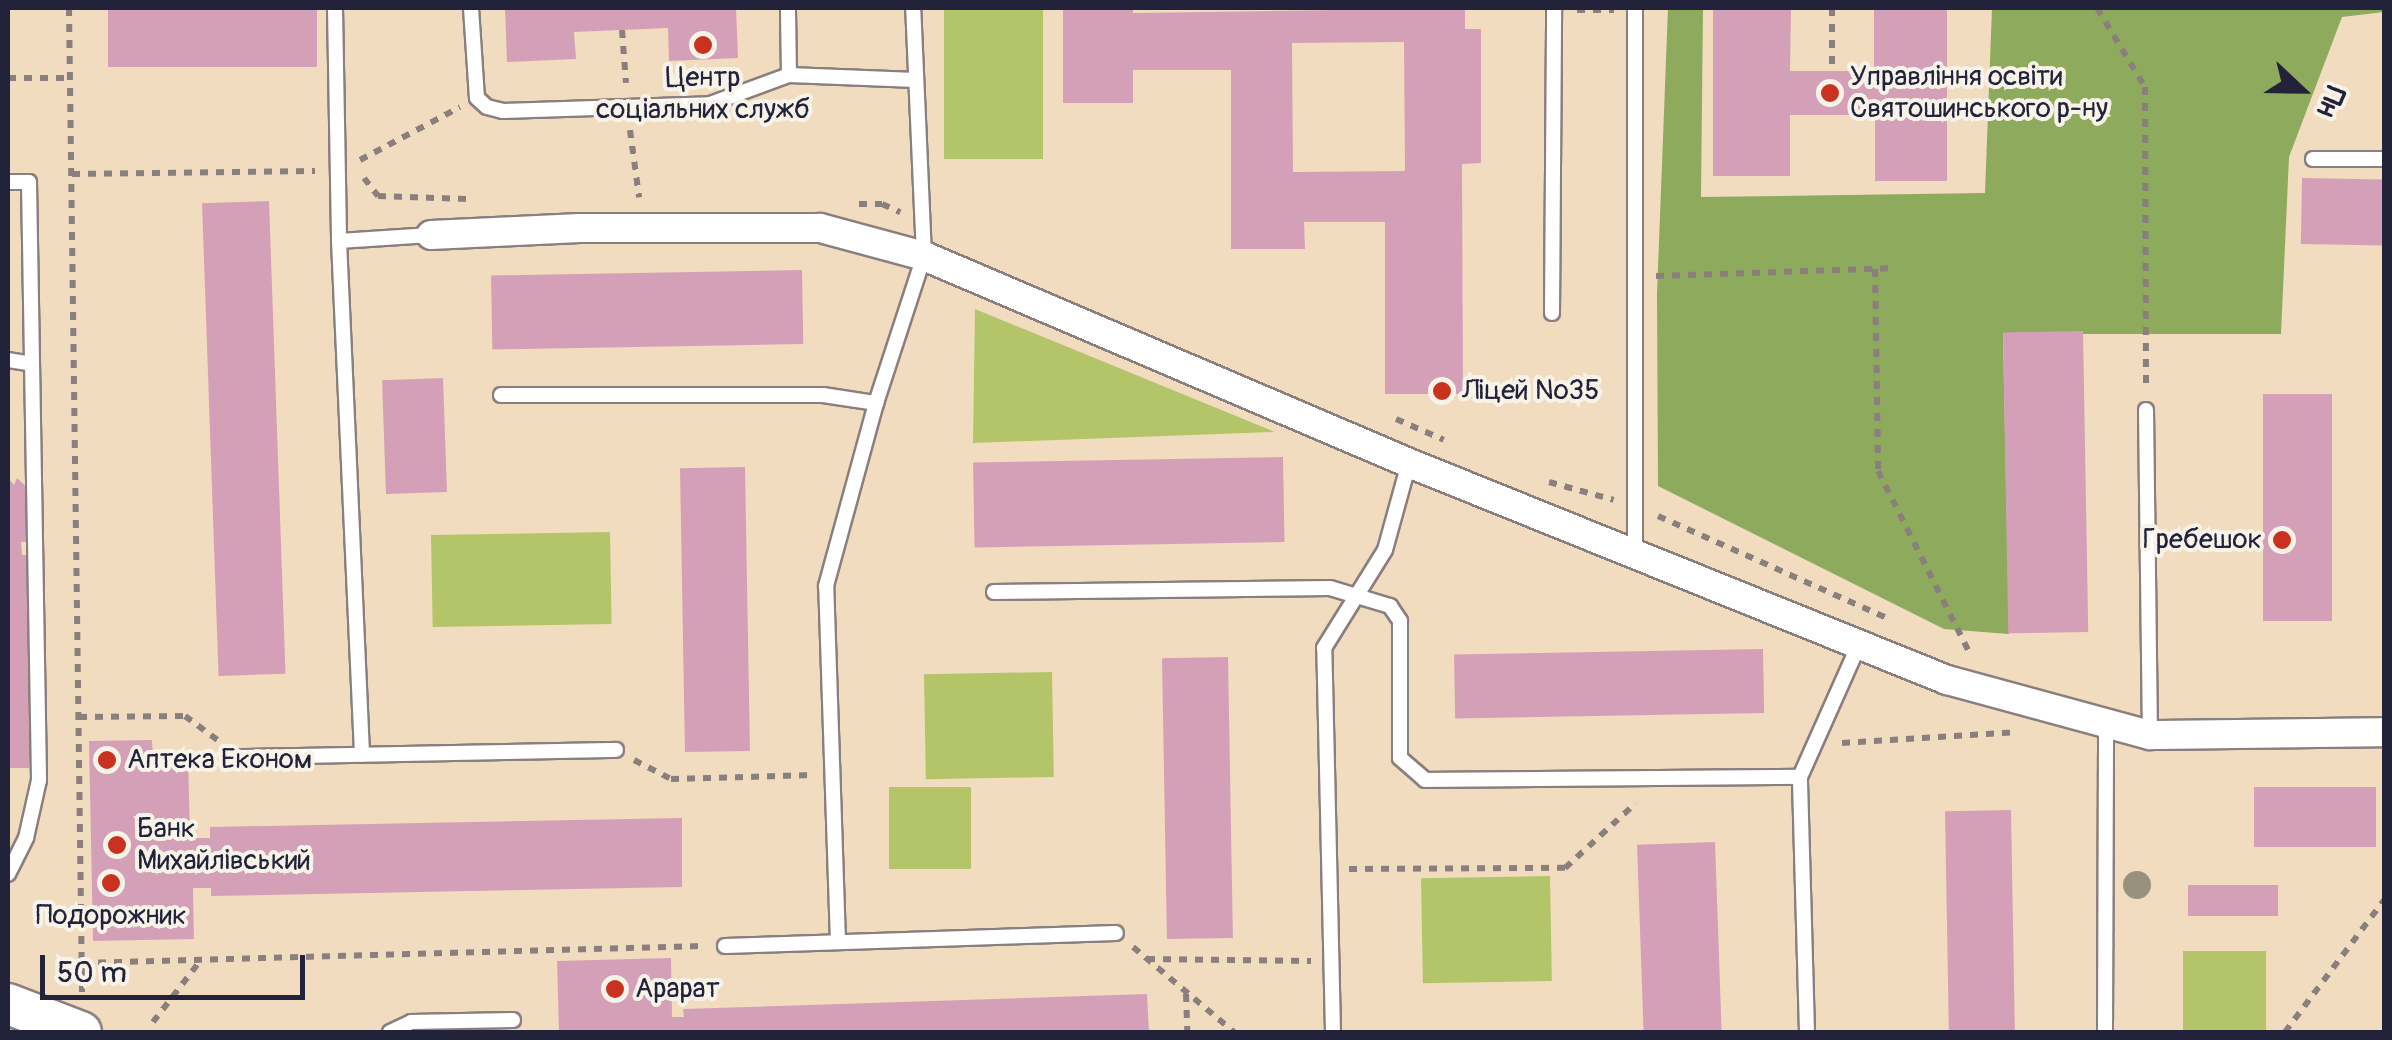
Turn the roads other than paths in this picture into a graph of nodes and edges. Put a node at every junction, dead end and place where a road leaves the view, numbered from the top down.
1 (335, 8) edge
2 (471, 8) edge
3 (788, 8) edge
4 (913, 8) edge
5 (1554, 8) edge
6 (1635, 9) edge
7 (790, 75) junction
8 (916, 80) junction
9 (2384, 159) edge
10 (2313, 160) dead end
11 (8, 182) edge
12 (431, 235) joint
13 (338, 241) junction
14 (924, 256) junction
15 (1552, 312) dead end
16 (8, 360) edge
17 (32, 364) junction
18 (501, 395) dead end
19 (876, 403) junction
20 (2146, 410) road end
21 (1409, 462) junction
22 (1635, 551) junction
23 (994, 592) dead end
24 (1360, 593) junction
25 (1858, 646) junction
26 (2106, 726) junction
27 (2384, 732) edge
28 (2150, 734) junction
29 (616, 750) road end
30 (362, 754) junction
31 (240, 756) road end
32 (1800, 778) junction
33 (10, 867) edge
34 (1116, 933) road end
35 (838, 942) junction
36 (725, 946) road end
37 (8, 1004) edge
38 (82, 1014) edge
39 (513, 1020) dead end
40 (390, 1032) edge
41 (1334, 1032) edge
42 (1808, 1032) edge
43 (2104, 1032) edge

1 - 13 lane
2 - 7 lane
3 - 7 lane
4 - 8 lane
5 - 15 lane
6 - 22 lane
7 - 8 lane
8 - 14 lane
9 - 10 lane
11 - 17 lane
12 - 13 lane
12 - 14 street
13 - 30 lane
14 - 19 lane
14 - 21 street
16 - 17 lane
17 - 33 lane
18 - 19 lane
19 - 35 lane
20 - 28 lane
21 - 22 street
21 - 24 lane
22 - 25 street
23 - 24 lane
24 - 32 lane
24 - 41 lane
25 - 26 street
25 - 32 lane
26 - 28 street
26 - 43 lane
27 - 28 street
29 - 30 lane
30 - 31 lane
32 - 42 lane
34 - 35 lane
35 - 36 lane
37 - 38 street
39 - 40 lane

